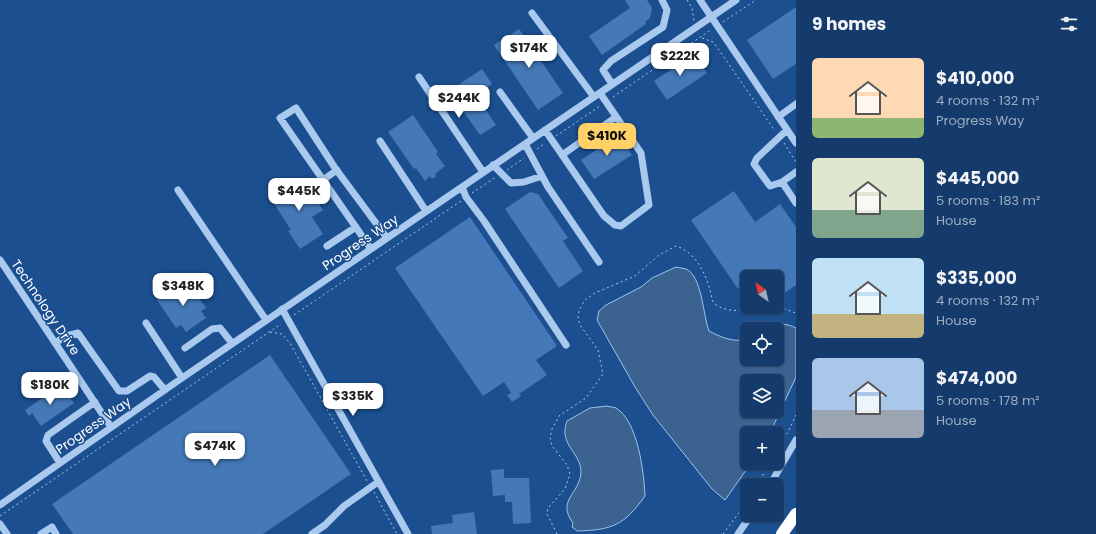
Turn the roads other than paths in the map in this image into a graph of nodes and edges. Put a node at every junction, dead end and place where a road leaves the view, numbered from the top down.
1 (662, 0) edge
2 (700, 0) edge
3 (736, 0) edge
4 (532, 13) dead end
5 (711, 17) junction
6 (419, 77) dead end
7 (612, 84) junction
8 (500, 92) dead end
9 (597, 95) junction
10 (796, 104) edge
11 (616, 117) junction
12 (778, 117) junction
13 (545, 130) junction
14 (787, 130) junction
15 (533, 138) junction
16 (380, 141) dead end
17 (796, 143) edge
18 (525, 144) junction
19 (562, 155) junction
20 (493, 165) junction
21 (337, 170) junction
22 (483, 172) junction
23 (796, 172) edge
24 (542, 176) junction
25 (323, 180) junction
26 (782, 182) junction
27 (462, 187) junction
28 (178, 190) dead end
29 (796, 203) edge
30 (426, 211) junction
31 (356, 226) junction
32 (387, 238) junction
33 (327, 246) dead end
34 (371, 248) junction
35 (599, 262) dead end
36 (1, 263) edge
37 (282, 309) junction
38 (266, 320) junction
39 (146, 323) dead end
40 (55, 343) junction
41 (232, 343) junction
42 (566, 345) dead end
43 (185, 348) dead end
44 (182, 378) junction
45 (164, 390) junction
46 (94, 402) junction
47 (111, 427) junction
48 (796, 440) edge
49 (60, 463) junction
50 (774, 478) edge
51 (378, 482) junction
52 (0, 505) edge
53 (796, 514) edge
54 (746, 522) edge
55 (0, 524) edge
56 (7, 534) edge
57 (41, 534) edge
58 (56, 534) edge
59 (312, 534) edge
60 (408, 534) edge
61 (738, 534) edge
62 (782, 534) edge

1 - 7 street
2 - 5 street
3 - 5 street, Progress Way
4 - 9 street
5 - 7 street, Progress Way
5 - 12 street
6 - 22 street
7 - 9 street, Progress Way
8 - 15 street
9 - 11 street
9 - 13 street, Progress Way
10 - 12 street
11 - 19 street
11 - 19 street
12 - 14 street
13 - 15 street, Progress Way
13 - 19 street
14 - 17 street
14 - 26 street
15 - 18 street, Progress Way
16 - 30 street
18 - 20 street, Progress Way
18 - 24 street
20 - 22 street, Progress Way
20 - 24 street
21 - 25 street
21 - 25 street
21 - 32 street
22 - 27 street, Progress Way
23 - 26 street
24 - 35 street
25 - 31 street
26 - 29 street
27 - 30 street, Progress Way
27 - 42 street
28 - 38 street
30 - 32 street, Progress Way
31 - 33 street
31 - 34 street
32 - 34 street, Progress Way
34 - 37 street, Progress Way
36 - 40 street, Technology Drive
37 - 38 street, Progress Way
37 - 51 street
38 - 41 street, Progress Way
39 - 44 street
40 - 45 street
40 - 46 street, Technology Drive
41 - 43 street
41 - 44 street, Progress Way
44 - 45 street, Progress Way
45 - 47 street, Progress Way
46 - 47 street, Technology Drive
46 - 49 street
47 - 49 street, Progress Way
48 - 50 street
49 - 52 street, Progress Way
51 - 59 street
51 - 60 street
53 - 62 highway
54 - 61 street
55 - 56 street
57 - 58 street

